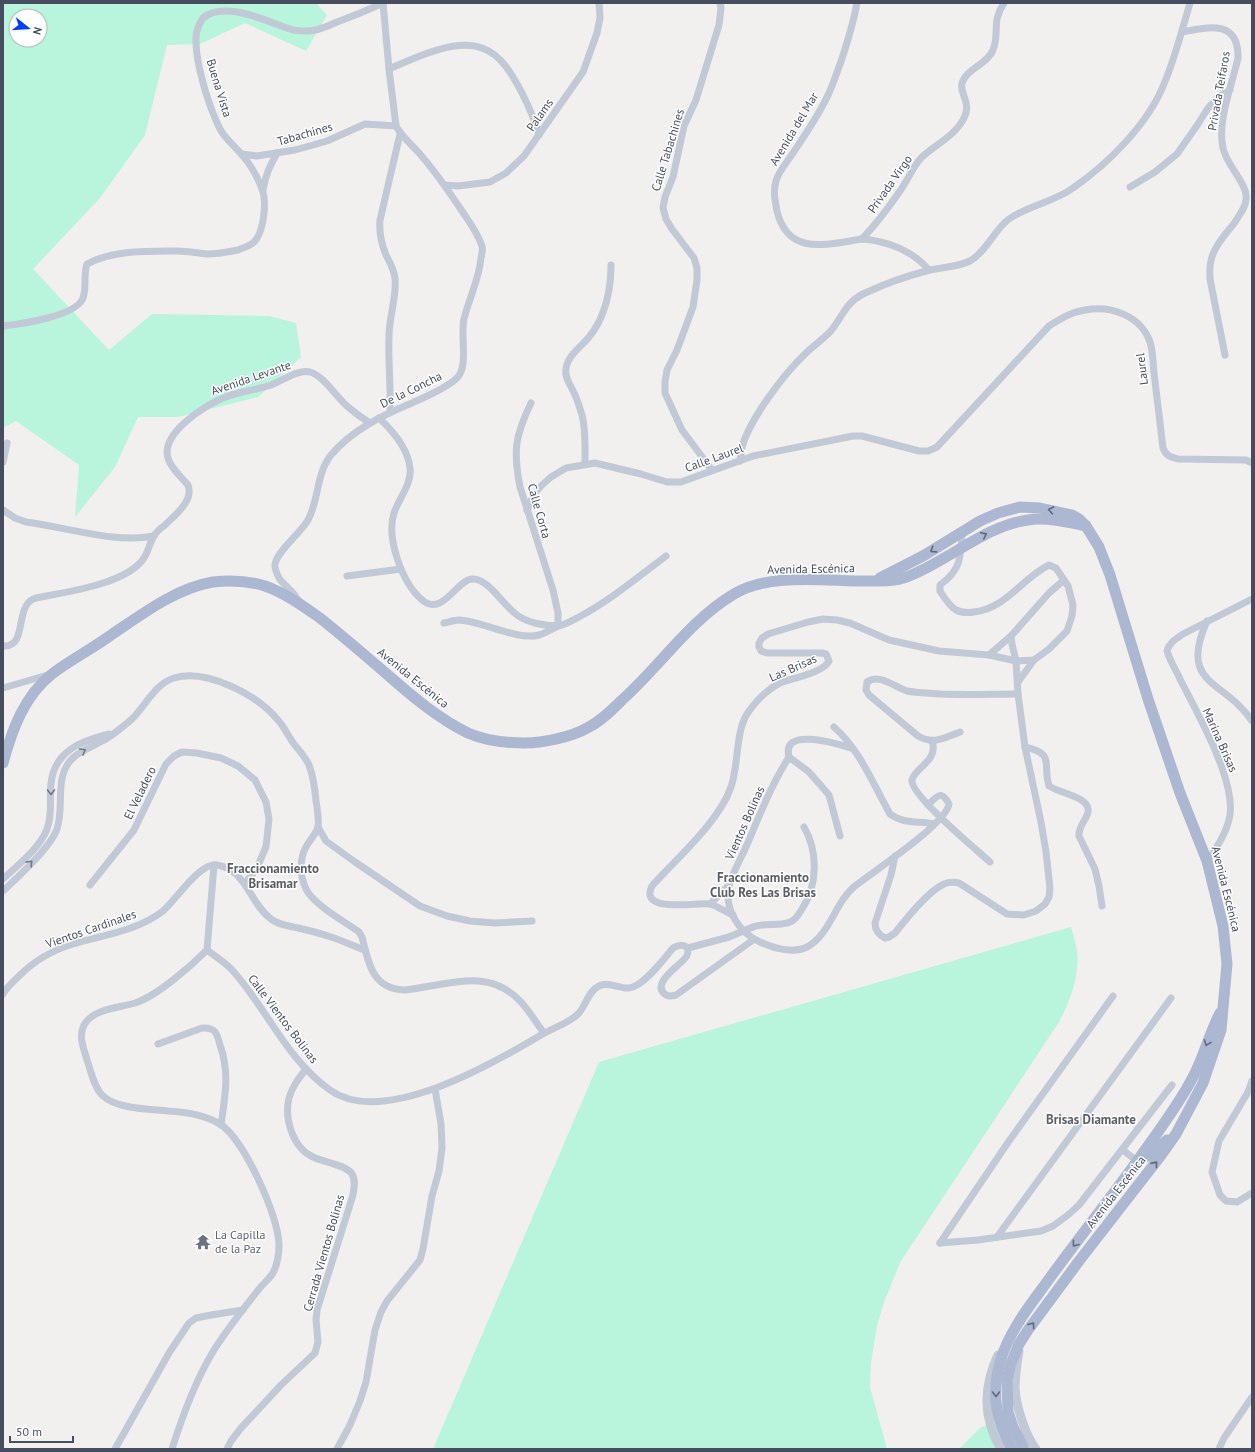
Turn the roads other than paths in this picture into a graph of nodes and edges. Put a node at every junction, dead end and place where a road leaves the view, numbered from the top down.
1 (383, 3) edge
2 (599, 3) edge
3 (720, 3) edge
4 (857, 3) edge
5 (1004, 3) edge
6 (1190, 3) edge
7 (1182, 32) junction
8 (389, 69) junction
9 (1230, 90) junction
10 (396, 126) junction
11 (400, 134) junction
12 (539, 135) junction
13 (277, 153) junction
14 (242, 154) junction
15 (445, 186) junction
16 (1130, 187) dead end
17 (263, 190) junction
18 (862, 239) junction
19 (611, 265) dead end
20 (929, 270) junction
21 (3, 326) edge
22 (1225, 355) dead end
23 (531, 403) dead end
24 (390, 412) junction
25 (379, 418) junction
26 (370, 423) junction
27 (7, 443) dead end
28 (928, 451) joint
29 (740, 461) junction
30 (3, 462) edge
31 (585, 464) junction
32 (1252, 464) edge
33 (712, 470) junction
34 (3, 510) edge
35 (527, 510) junction
36 (1086, 526) junction
37 (962, 532) junction
38 (154, 536) junction
39 (961, 548) junction
40 (666, 556) dead end
41 (401, 569) junction
42 (347, 576) dead end
43 (1064, 580) junction
44 (872, 581) junction
45 (1252, 599) edge
46 (301, 604) junction
47 (1207, 621) junction
48 (444, 623) dead end
49 (558, 626) junction
50 (1011, 636) junction
51 (3, 646) edge
52 (989, 655) junction
53 (1016, 660) junction
54 (1034, 660) junction
55 (53, 673) junction
56 (1018, 682) junction
57 (3, 688) edge
58 (1018, 694) junction
59 (1252, 721) edge
60 (834, 727) dead end
61 (960, 732) dead end
62 (113, 733) junction
63 (932, 741) junction
64 (1025, 747) junction
65 (851, 748) junction
66 (789, 757) junction
67 (3, 763) edge
68 (928, 805) junction
69 (941, 818) junction
70 (934, 824) junction
71 (318, 826) junction
72 (804, 827) dead end
73 (840, 836) dead end
74 (895, 856) junction
75 (1207, 861) junction
76 (990, 862) dead end
77 (214, 865) junction
78 (3, 879) edge
79 (245, 883) junction
80 (90, 885) dead end
81 (729, 885) junction
82 (3, 891) edge
83 (710, 904) junction
84 (1102, 906) dead end
85 (733, 915) junction
86 (532, 921) dead end
87 (753, 940) junction
88 (688, 948) junction
89 (208, 950) junction
90 (365, 950) junction
91 (3, 994) edge
92 (1113, 996) dead end
93 (1171, 998) dead end
94 (1223, 1007) junction
95 (544, 1033) junction
96 (158, 1044) dead end
97 (306, 1069) junction
98 (1252, 1081) edge
99 (1172, 1085) dead end
100 (436, 1089) junction
101 (221, 1125) junction
102 (1176, 1134) junction
103 (1123, 1150) junction
104 (1137, 1161) junction
105 (1252, 1193) edge
106 (1122, 1204) junction
107 (997, 1237) junction
108 (244, 1310) junction
109 (1009, 1340) junction
110 (1020, 1344) junction
111 (1252, 1398) edge
112 (1008, 1429) junction
113 (115, 1449) edge
114 (172, 1449) edge
115 (227, 1449) edge
116 (337, 1449) edge
117 (1001, 1449) edge
118 (1012, 1449) edge
119 (1024, 1449) edge
120 (1036, 1449) edge
121 (1219, 1449) edge

1 - 8 street
1 - 14 street, Buena Vista
2 - 12 street, Palams
3 - 33 street, Calle Tabachines
4 - 18 street, Avenida del Mar
5 - 18 street, Privada Virgo
6 - 7 street
7 - 9 street, Privada Teifaros
7 - 20 street
8 - 10 street
8 - 12 street
9 - 16 street
9 - 22 street, Privada Teifaros
10 - 11 street
10 - 13 street, Tabachines
11 - 15 street, De la Concha
11 - 24 street
12 - 15 street, Palams
13 - 14 street, Tabachines
13 - 17 street
14 - 17 street, Buena Vista
15 - 24 street, De la Concha
17 - 21 street, Buena Vista
18 - 20 street, Avenida del Mar
19 - 31 street
20 - 29 street
23 - 35 street, Calle Corta
24 - 25 street, De la Concha
25 - 26 street, De la Concha
25 - 41 street
26 - 38 street, Avenida Levante
26 - 46 street, De la Concha
27 - 30 street
28 - 29 street, Calle Laurel
28 - 32 street, Laurel
29 - 33 street, Calle Laurel
31 - 33 street, Calle Laurel
31 - 35 street, Calle Laurel
34 - 38 street
35 - 49 street, Calle Corta
36 -> 37 main road, Avenida Escénica
39 -> 36 main road, Avenida Escénica
36 - 75 main road, Avenida Escénica
37 - 39 street
37 -> 44 main road, Avenida Escénica
38 - 51 street, Avenida Levante
39 - 43 street
39 - 44 main road, Avenida Escénica
40 - 49 street
41 - 42 street
41 - 49 street
43 - 50 street
43 - 54 street
44 - 46 main road, Avenida Escénica
45 - 47 street
46 - 55 main road, Avenida Escénica
47 - 59 street
47 - 75 street, Marina Brisas
48 - 49 street
50 - 52 street
50 - 53 street
52 - 53 street, Las Brisas
52 - 83 street, Las Brisas
53 - 54 street, Las Brisas
53 - 56 street
54 - 56 street
55 - 57 street
55 - 67 main road, Avenida Escénica
56 - 58 street
58 - 63 street
58 - 64 street
60 - 65 street
61 - 63 street
62 - 71 street
62 -> 78 street
82 -> 62 street
63 - 68 street
64 - 74 street
64 - 84 street
65 - 66 street, Vientos Bolinas
65 - 70 street
66 - 73 street
66 - 81 street, Vientos Bolinas
68 - 69 street
68 - 69 street
69 - 70 street, Vientos Bolinas
69 - 76 street
70 - 74 street, Vientos Bolinas
71 - 86 street
71 - 90 street
72 - 88 street, bridge
74 - 87 street, Vientos Bolinas
75 - 94 main road, Avenida Escénica
77 - 79 street
77 - 89 street
77 - 91 street, Vientos Cardinales
79 - 80 street, El Veladero
79 - 90 street
81 - 83 street
81 - 85 street, Vientos Bolinas
83 - 85 street, Las Brisas
85 - 87 street, Vientos Bolinas
87 - 88 street
88 - 95 street
89 - 97 street, Calle Vientos Bolinas
89 - 101 street
90 - 95 street
92 - 107 street
93 - 107 street
94 - 102 main road, Avenida Escénica
94 -> 104 main road
95 - 100 street, Calle Vientos Bolinas
96 - 101 street
97 - 100 street, Calle Vientos Bolinas
97 - 115 street, Cerrada Vientos Bolinas
98 - 105 street
99 - 103 street
100 - 116 street
101 - 108 street
102 - 104 main road
106 -> 102 main road, Avenida Escénica
103 - 104 street
103 - 107 street
104 - 106 main road
104 -> 109 main road
110 -> 106 main road, Avenida Escénica
108 - 113 street
108 - 114 street
109 -> 112 main road
109 - 117 street
110 - 112 main road, Avenida Escénica
110 - 120 street
111 - 121 street
112 - 118 main road
112 - 119 main road

